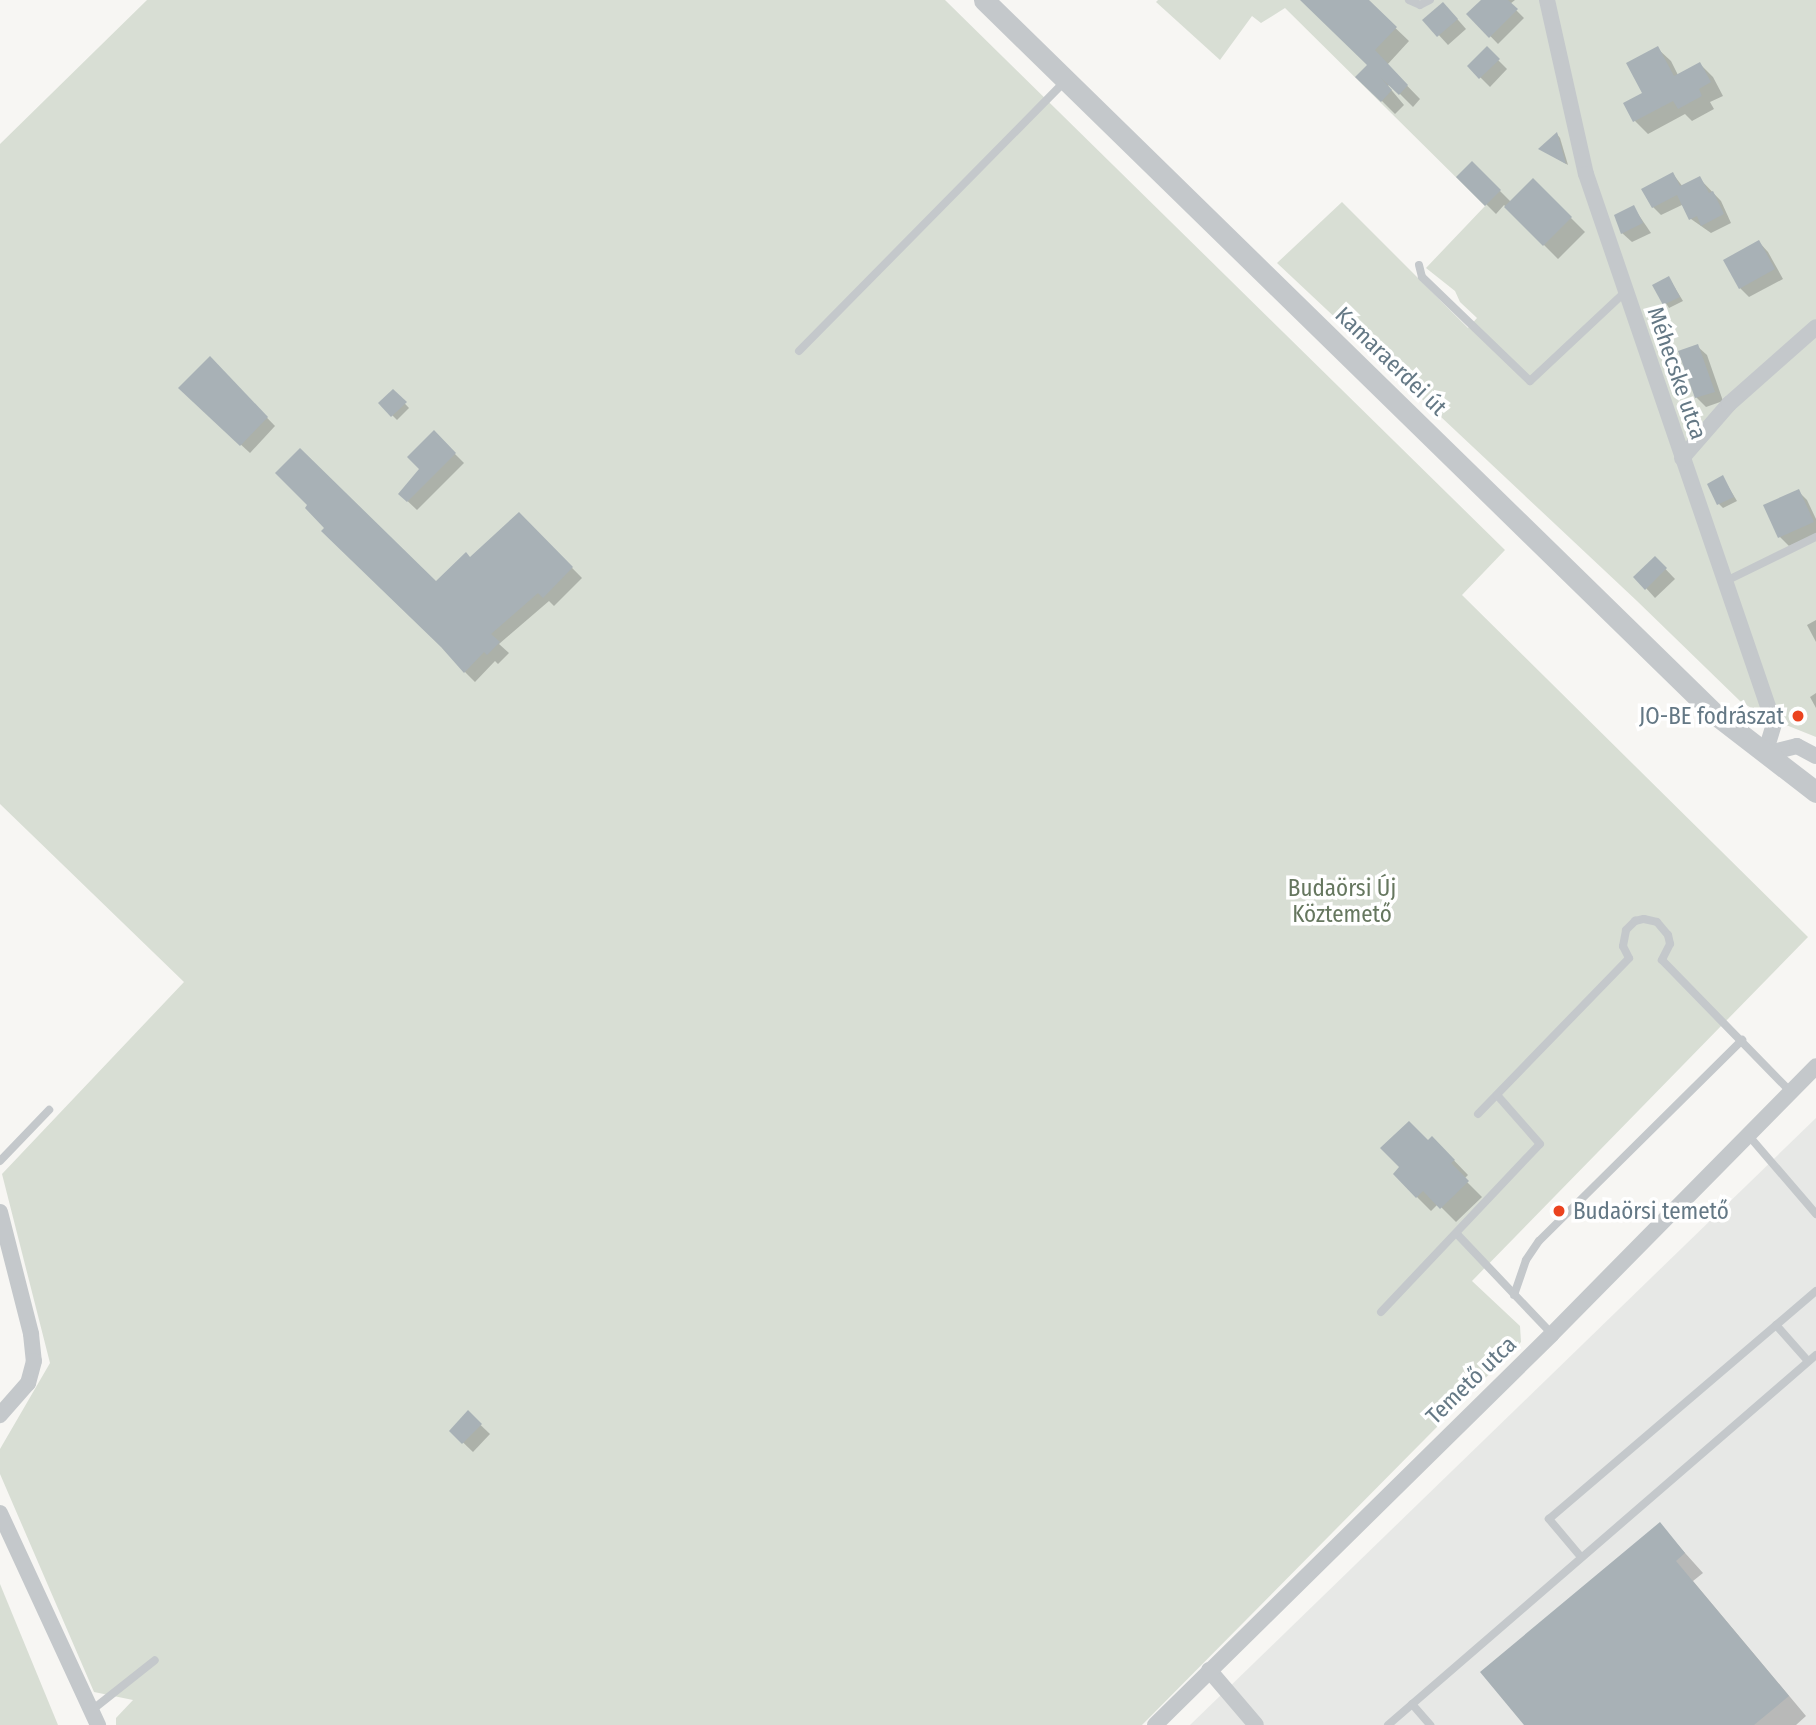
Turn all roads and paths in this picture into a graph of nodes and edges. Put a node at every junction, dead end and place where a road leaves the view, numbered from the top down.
1 (984, 0) edge
2 (1409, 0) edge
3 (1430, 0) edge
4 (1547, 0) edge
5 (1066, 80) junction
6 (1419, 265) dead end
7 (1625, 292) junction
8 (1816, 327) edge
9 (799, 351) dead end
10 (1682, 458) junction
11 (1816, 537) edge
12 (1726, 581) junction
13 (1765, 754) junction
14 (1816, 756) edge
15 (1816, 792) edge
16 (1742, 1041) junction
17 (1816, 1066) edge
18 (1791, 1092) junction
19 (1497, 1095) junction
20 (49, 1110) dead end
21 (1478, 1114) dead end
22 (1749, 1136) junction
23 (0, 1161) edge
24 (0, 1212) edge
25 (1816, 1213) edge
26 (1457, 1234) junction
27 (1816, 1291) edge
28 (1514, 1295) junction
29 (1381, 1312) dead end
30 (1776, 1325) junction
31 (1552, 1334) junction
32 (1816, 1355) edge
33 (1808, 1360) junction
34 (0, 1415) edge
35 (0, 1513) edge
36 (1581, 1557) junction
37 (155, 1660) dead end
38 (1209, 1670) junction
39 (1412, 1704) junction
40 (95, 1717) edge
41 (1155, 1725) edge
42 (1256, 1725) edge
43 (1388, 1725) edge
44 (1430, 1725) edge

1 - 5 street, Kamaraerdei út
2 - 3 lane
4 - 7 street, Méhecske utca
5 - 9 lane
5 - 13 street, Kamaraerdei út
6 - 7 lane
7 - 10 street, Méhecske utca
8 - 10 street
10 - 12 street, Méhecske utca
11 - 12 lane
12 - 13 street, Méhecske utca
13 - 14 street
13 - 15 street, Kamaraerdei út
16 - 18 lane
16 - 19 lane
16 - 28 lane
17 - 18 street, Temető utca
18 - 22 street, Temető utca
19 - 21 lane
19 - 26 lane
20 - 23 lane
22 - 25 lane
22 - 31 street, Temető utca
24 - 34 street
26 - 28 lane
26 - 29 lane
27 - 30 lane
28 - 31 lane
30 - 33 lane
30 - 36 lane
31 - 38 street, Temető utca
32 - 33 lane
33 - 36 lane
35 - 40 street
36 - 39 lane
37 - 40 lane
38 - 41 street, Temető utca
38 - 42 street
39 - 43 lane
39 - 44 lane

